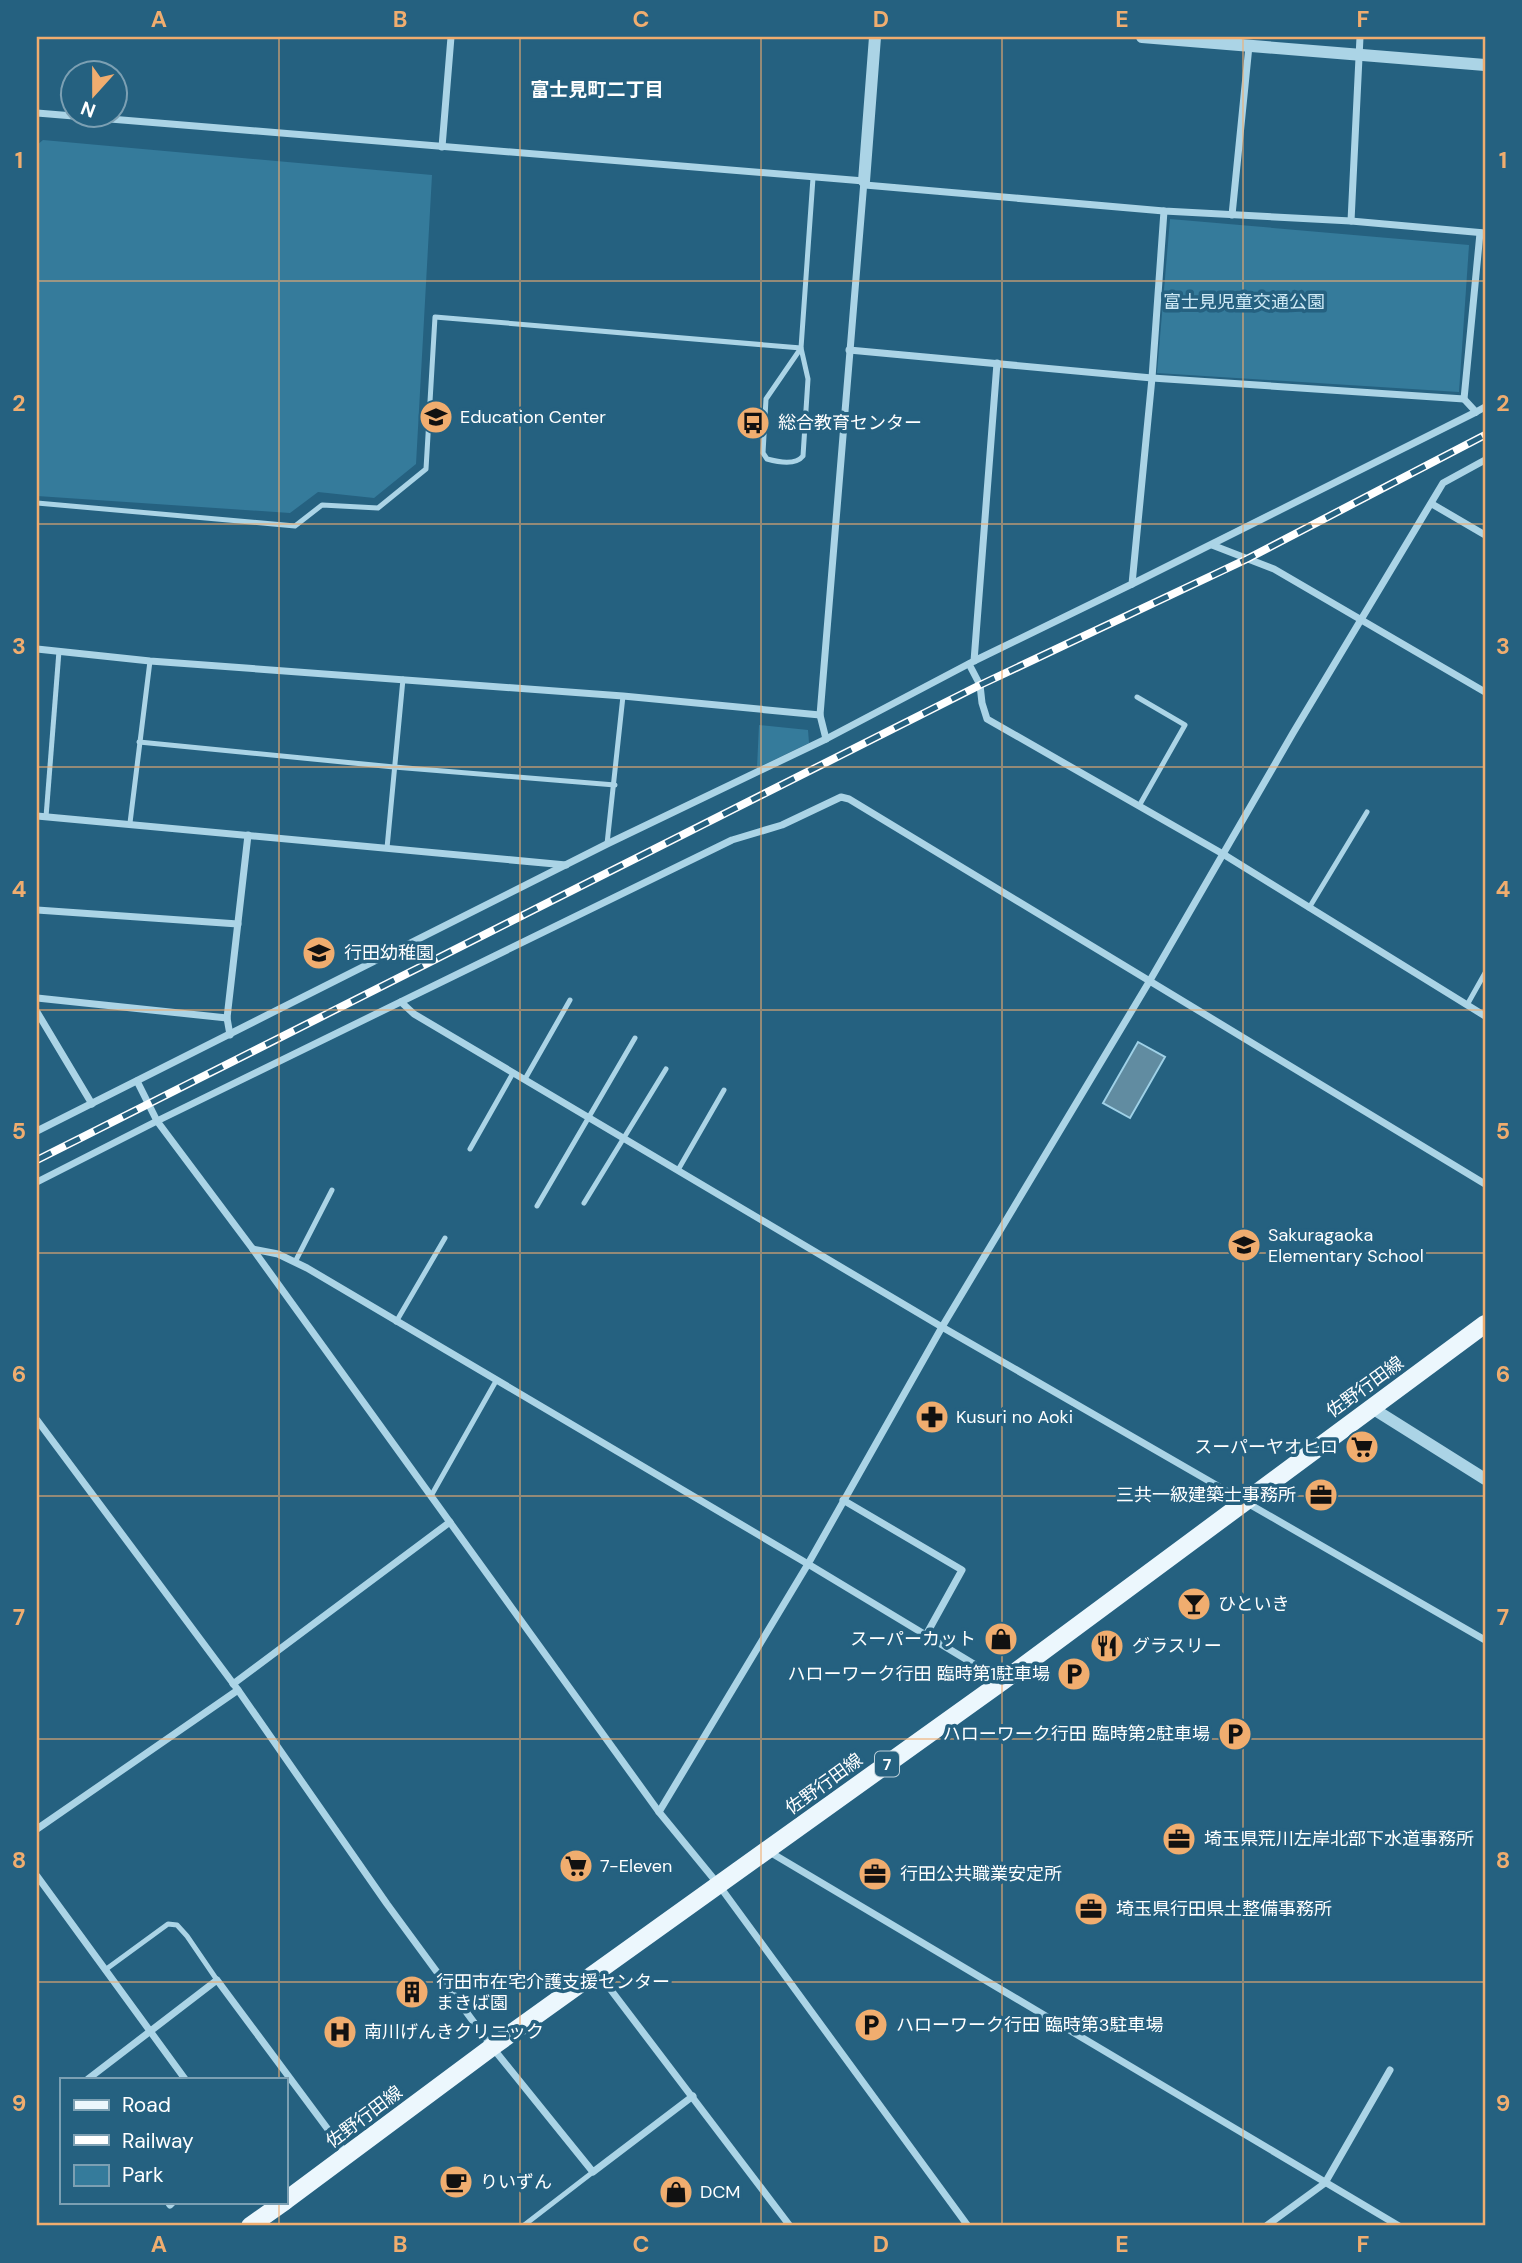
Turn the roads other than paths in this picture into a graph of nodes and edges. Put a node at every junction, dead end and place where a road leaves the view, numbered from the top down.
1 (451, 37) edge
2 (875, 37) edge
3 (1142, 37) edge
4 (1360, 37) edge
5 (1229, 41) edge
6 (1249, 46) junction
7 (1359, 56) junction
8 (1485, 65) edge
9 (37, 113) edge
10 (442, 147) junction
11 (813, 178) junction
12 (864, 181) junction
13 (1164, 211) junction
14 (1232, 215) junction
15 (1351, 221) junction
16 (1483, 233) edge
17 (801, 348) junction
18 (849, 350) junction
19 (997, 363) junction
20 (1152, 378) junction
21 (1464, 399) junction
22 (1485, 407) edge
23 (1476, 412) junction
24 (1485, 460) edge
25 (37, 503) edge
26 (1432, 503) junction
27 (1485, 535) edge
28 (1212, 545) junction
29 (1132, 584) junction
30 (1363, 620) junction
31 (37, 649) edge
32 (59, 651) junction
33 (150, 661) junction
34 (972, 662) junction
35 (403, 679) junction
36 (1485, 692) edge
37 (623, 696) junction
38 (1137, 696) dead end
39 (820, 715) junction
40 (826, 739) junction
41 (139, 742) junction
42 (394, 767) junction
43 (615, 785) junction
44 (1139, 806) junction
45 (1367, 812) dead end
46 (37, 816) edge
47 (46, 817) junction
48 (130, 823) junction
49 (248, 835) junction
50 (607, 844) junction
51 (387, 848) junction
52 (1223, 854) junction
53 (567, 865) junction
54 (1309, 908) junction
55 (37, 910) edge
56 (238, 924) junction
57 (1485, 974) edge
58 (1149, 982) junction
59 (37, 998) edge
60 (570, 1000) dead end
61 (401, 1002) junction
62 (1467, 1005) junction
63 (37, 1012) edge
64 (1485, 1017) edge
65 (228, 1018) junction
66 (230, 1035) junction
67 (635, 1038) dead end
68 (666, 1069) dead end
69 (513, 1073) junction
70 (525, 1079) junction
71 (136, 1081) junction
72 (724, 1090) dead end
73 (92, 1104) junction
74 (588, 1117) junction
75 (157, 1121) junction
76 (37, 1131) edge
77 (624, 1139) junction
78 (470, 1149) dead end
79 (678, 1170) junction
80 (37, 1182) edge
81 (1485, 1184) edge
82 (332, 1191) dead end
83 (584, 1203) dead end
84 (537, 1206) dead end
85 (445, 1238) dead end
86 (252, 1248) junction
87 (295, 1262) junction
88 (396, 1322) junction
89 (1485, 1324) edge
90 (942, 1327) junction
91 (496, 1381) junction
92 (1372, 1408) junction
93 (37, 1420) edge
94 (1485, 1479) edge
95 (431, 1496) junction
96 (843, 1500) junction
97 (1246, 1502) junction
98 (450, 1522) junction
99 (808, 1563) junction
100 (926, 1635) junction
101 (1485, 1640) edge
102 (1003, 1681) junction
103 (235, 1687) junction
104 (659, 1812) junction
105 (37, 1829) edge
106 (768, 1850) junction
107 (37, 1876) edge
108 (718, 1884) junction
109 (105, 1970) junction
110 (598, 1973) junction
111 (217, 1980) junction
112 (150, 2031) junction
113 (492, 2047) junction
114 (1390, 2070) dead end
115 (89, 2078) edge
116 (185, 2078) edge
117 (693, 2096) junction
118 (348, 2155) junction
119 (593, 2172) junction
120 (1325, 2183) junction
121 (287, 2198) edge
122 (279, 2204) edge
123 (250, 2226) edge
124 (523, 2226) edge
125 (790, 2226) edge
126 (968, 2226) edge
127 (1266, 2226) edge
128 (1399, 2226) edge

1 - 10 street
2 - 12 street
3 - 5 street
4 - 7 street
5 - 6 street
6 - 7 street
6 - 14 street
7 - 8 street
7 - 15 street
9 - 10 street
10 - 11 street
11 - 12 street
11 - 17 lane
12 - 13 street
12 - 18 street
13 - 14 street
13 - 20 street
14 - 15 street
15 - 16 street
16 - 21 street
17 - 17 lane
17 - 25 lane
18 - 19 street
18 - 39 street
19 - 20 street
19 - 34 street
20 - 21 street
20 - 29 street
21 - 23 street
22 - 23 street
23 - 28 street
24 - 26 street
26 - 27 street
26 - 30 street
28 - 29 street
28 - 30 street
29 - 34 street
30 - 36 street
30 - 52 street
31 - 32 street
32 - 33 street
32 - 47 lane
33 - 35 street
33 - 41 lane
34 - 40 street
34 - 44 street
35 - 37 street
35 - 42 lane
37 - 39 street
37 - 43 lane
38 - 44 lane
39 - 40 street
40 - 50 street
41 - 42 lane
41 - 48 lane
42 - 43 lane
42 - 51 lane
43 - 50 lane
44 - 52 street
45 - 54 lane
46 - 47 street
47 - 48 street
48 - 49 street
49 - 51 street
49 - 56 street
50 - 53 street
51 - 53 street
52 - 54 street
52 - 58 street
53 - 66 street
54 - 62 street
55 - 56 street
56 - 65 street
57 - 62 lane
58 - 61 street
58 - 81 street
58 - 90 street
59 - 65 street
60 - 70 lane
61 - 69 street
61 - 75 street
62 - 64 street
63 - 73 street
65 - 66 street
66 - 71 street
67 - 74 lane
68 - 77 lane
69 - 70 street
69 - 78 lane
70 - 74 street
71 - 73 street
71 - 75 street
72 - 79 lane
73 - 76 street
74 - 77 street
74 - 84 lane
75 - 80 street
75 - 86 street
77 - 79 street
77 - 83 lane
79 - 90 street
82 - 87 lane
85 - 88 lane
86 - 87 street
86 - 95 street
87 - 88 street
88 - 91 street
89 - 92 main road, 佐野行田線 / 7
90 - 96 street
90 - 97 street
91 - 95 lane
91 - 99 street
92 - 94 street
92 - 97 main road, 佐野行田線 / 7
93 - 103 street
95 - 98 street
96 - 99 street
96 - 100 street
97 - 101 street
97 - 102 main road, 佐野行田線 / 7
98 - 103 street
98 - 104 street
99 - 100 street
99 - 104 street
100 - 102 street
102 - 106 main road, 佐野行田線 / 7
103 - 105 street
103 - 113 street
104 - 108 street
106 - 108 main road, 佐野行田線 / 7
106 - 120 street
107 - 109 street
108 - 110 main road, 佐野行田線 / 7
108 - 126 street
109 - 111 lane
109 - 112 street
110 - 113 main road, 佐野行田線 / 7
110 - 117 street
111 - 112 street
111 - 118 street
112 - 115 street
112 - 116 street
113 - 118 main road, 佐野行田線 / 7
113 - 119 street
114 - 120 street
117 - 119 street
117 - 125 street
118 - 121 main road, 佐野行田線 / 7
119 - 124 lane
120 - 127 street
120 - 128 street
122 - 123 main road, 佐野行田線 / 7

